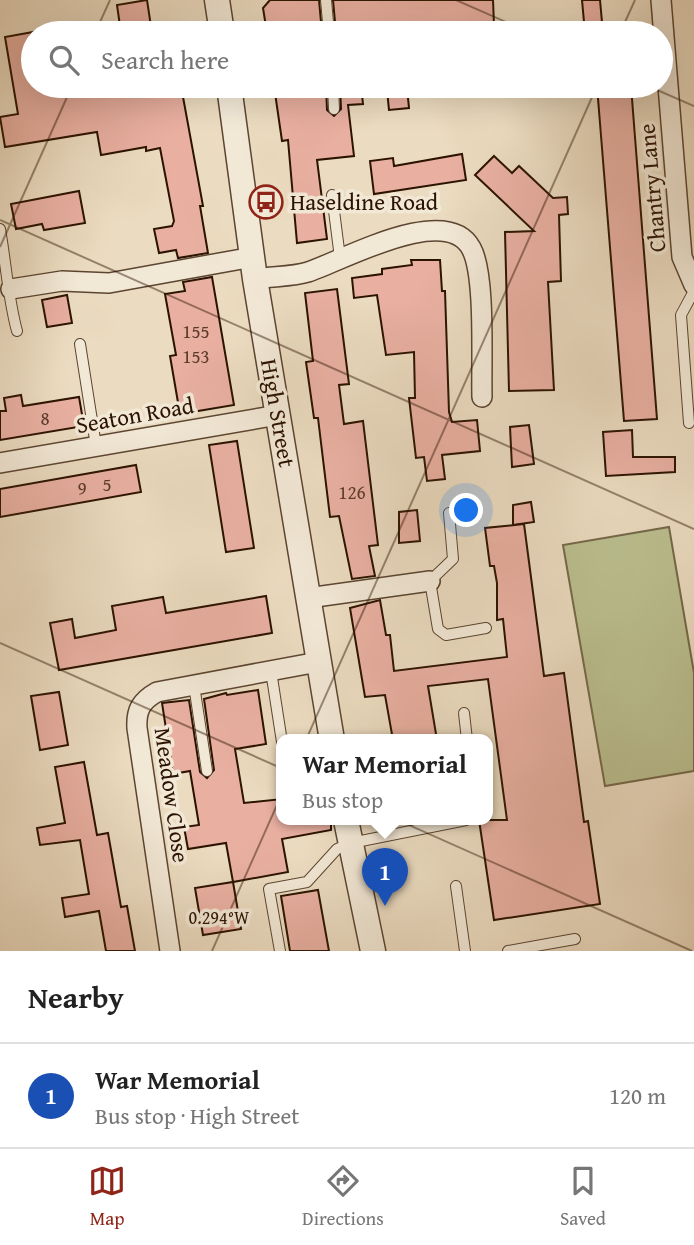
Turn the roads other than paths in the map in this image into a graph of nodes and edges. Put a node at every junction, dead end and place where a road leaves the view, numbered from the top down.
1 (217, 0) edge
2 (326, 0) edge
3 (661, 0) edge
4 (220, 21) edge
5 (328, 21) edge
6 (663, 21) edge
7 (231, 98) edge
8 (334, 98) edge
9 (669, 98) edge
10 (334, 109) dead end
11 (332, 195) dead end
12 (0, 229) edge
13 (340, 258) junction
14 (254, 268) junction
15 (694, 285) edge
16 (11, 289) junction
17 (694, 292) edge
18 (17, 331) dead end
19 (80, 344) dead end
20 (482, 397) dead end
21 (278, 415) junction
22 (689, 423) dead end
23 (96, 446) junction
24 (0, 463) edge
25 (449, 513) dead end
26 (430, 581) junction
27 (308, 598) junction
28 (486, 628) dead end
29 (318, 662) junction
30 (271, 671) junction
31 (194, 685) junction
32 (464, 713) dead end
33 (281, 734) edge
34 (331, 734) edge
35 (466, 734) edge
36 (207, 771) dead end
37 (417, 825) edge
38 (349, 832) edge
39 (456, 886) dead end
40 (575, 939) dead end
41 (170, 951) edge
42 (280, 951) edge
43 (373, 951) edge
44 (465, 951) edge
45 (508, 951) edge

1 - 4 street
2 - 5 lane
3 - 6 street, Chantry Lane
7 - 14 street, High Street
8 - 10 lane
9 - 15 street, Chantry Lane
11 - 13 lane
12 - 16 lane
13 - 14 street
13 - 20 street
14 - 16 street
14 - 21 street, High Street
16 - 18 lane
17 - 22 lane
19 - 23 lane
21 - 23 street, Seaton Road
21 - 27 street, High Street
23 - 24 street, Seaton Road
25 - 26 lane
26 - 27 street
26 - 28 lane
27 - 29 street, High Street
29 - 30 street, Meadow Close
29 - 34 street, High Street
30 - 31 street, Meadow Close
30 - 33 lane
31 - 36 lane
31 - 41 street, Meadow Close
32 - 35 lane
37 - 38 lane
38 - 42 lane
38 - 43 street
39 - 44 lane
40 - 45 lane

